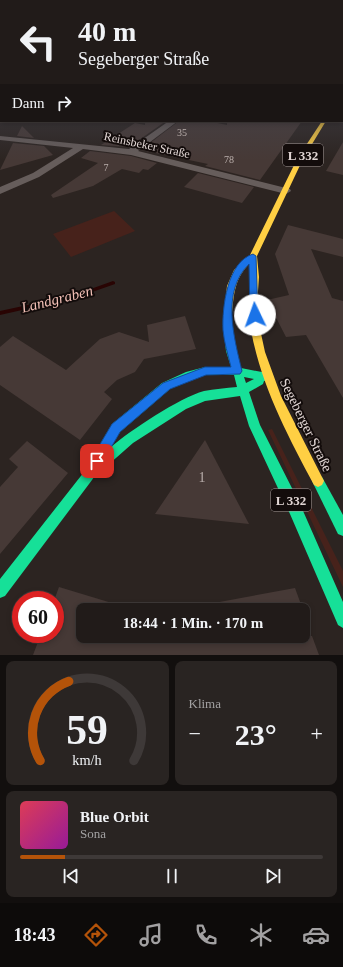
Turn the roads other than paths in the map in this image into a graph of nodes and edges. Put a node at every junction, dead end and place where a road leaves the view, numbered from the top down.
1 (173, 122) edge
2 (323, 122) edge
3 (0, 138) edge
4 (83, 146) junction
5 (131, 152) junction
6 (0, 191) edge
7 (286, 191) junction
8 (253, 256) junction
9 (237, 371) junction
10 (267, 377) junction
11 (242, 391) junction
12 (88, 476) junction
13 (343, 529) edge
14 (0, 591) edge
15 (343, 620) edge

1 - 5 street
2 - 7 main road, L 332
3 - 4 street, Reinsbeker Straße
4 - 5 street, Reinsbeker Straße
4 - 6 street
5 - 7 street, Reinsbeker Straße
7 - 8 main road, L 332
8 - 9 main road, L 332
8 - 10 main road, Segeberger Straße / L 332
9 - 10 main road
9 - 11 main road, L 332
9 - 12 main road
10 - 11 main road
10 - 13 main road, Segeberger Straße / L 332
11 - 12 main road
11 - 15 main road, L 332
12 - 14 main road

